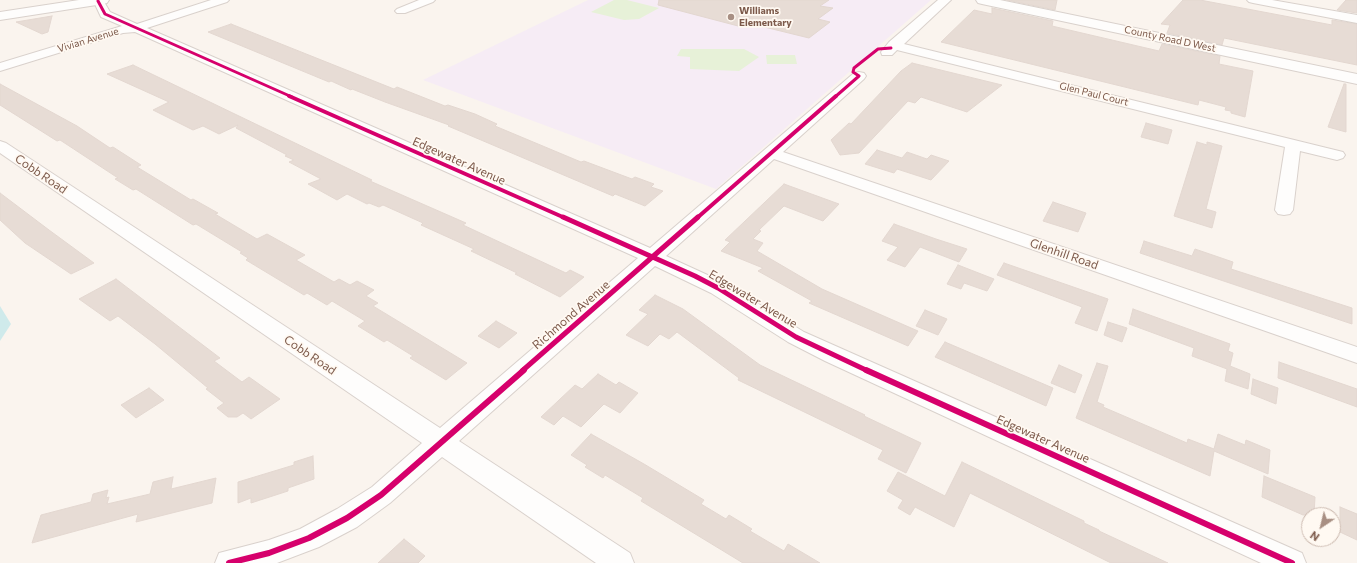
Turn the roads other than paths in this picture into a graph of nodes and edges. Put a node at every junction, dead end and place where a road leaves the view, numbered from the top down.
1 (100, 0) edge
2 (222, 0) edge
3 (430, 0) edge
4 (945, 0) edge
5 (982, 0) edge
6 (1253, 0) edge
7 (401, 11) dead end
8 (0, 16) edge
9 (1357, 19) edge
10 (136, 28) junction
11 (0, 67) edge
12 (859, 76) dead end
13 (1357, 79) edge
14 (1293, 144) junction
15 (0, 146) edge
16 (771, 153) junction
17 (1337, 155) dead end
18 (1284, 210) dead end
19 (652, 257) junction
20 (1357, 355) edge
21 (441, 443) junction
22 (229, 563) edge
23 (620, 563) edge
24 (1292, 563) edge

1 - 8 street
1 - 10 street, Edgewater Avenue
2 - 10 street, Vivian Avenue
3 - 7 street
4 - 14 street, Glen Paul Court
5 - 13 street, County Road D West
6 - 9 street
10 - 11 street, Vivian Avenue
10 - 19 street, Edgewater Avenue
12 - 16 street, Richmond Avenue
14 - 17 street, Glen Paul Court
14 - 18 street
15 - 21 street, Cobb Road
16 - 19 street, Richmond Avenue
16 - 20 street, Glenhill Road
19 - 21 street, Richmond Avenue
19 - 24 street, Edgewater Avenue
21 - 22 street, Richmond Avenue
21 - 23 street, Cobb Road

